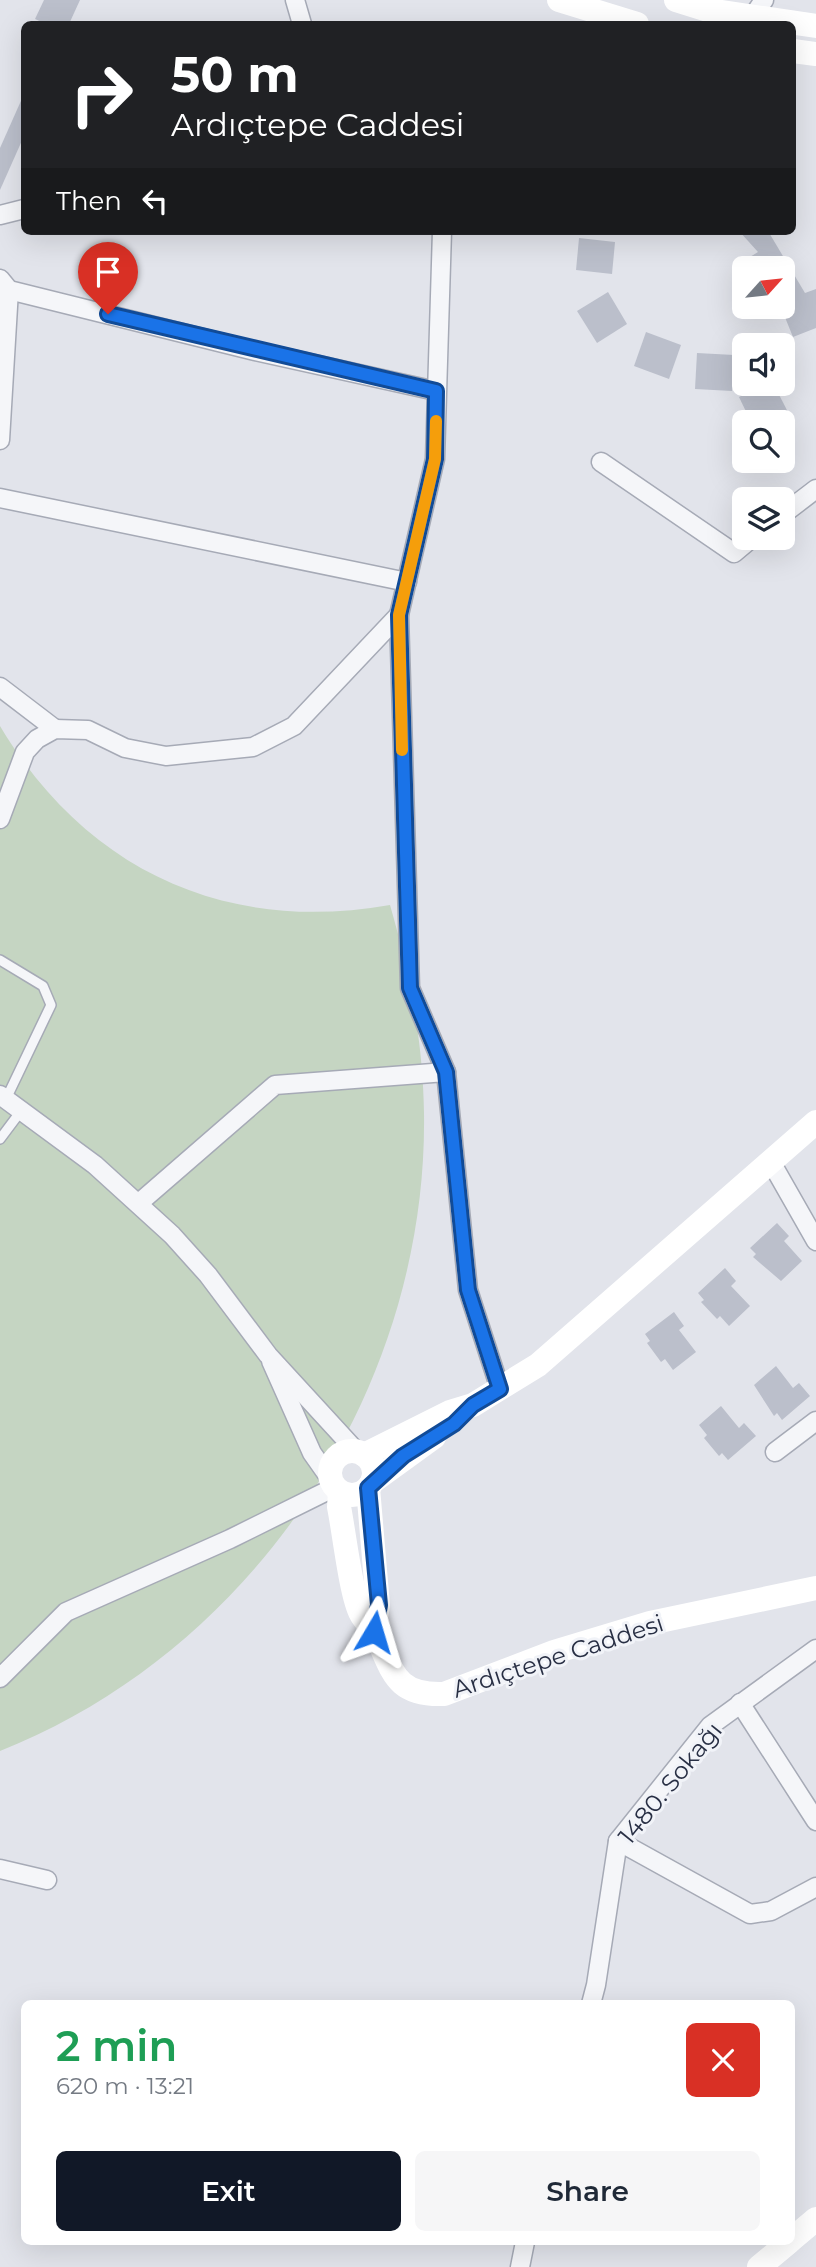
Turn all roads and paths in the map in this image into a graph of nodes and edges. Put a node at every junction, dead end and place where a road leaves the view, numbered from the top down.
1 (295, 0) edge
2 (559, 0) edge
3 (676, 0) edge
4 (758, 8) edge
5 (301, 21) edge
6 (627, 21) edge
7 (816, 26) edge
8 (796, 51) edge
9 (816, 54) edge
10 (21, 210) edge
11 (0, 215) edge
12 (442, 235) edge
13 (5, 285) edge
14 (436, 391) junction
15 (0, 440) edge
16 (601, 462) dead end
17 (816, 489) edge
18 (0, 498) edge
19 (795, 505) edge
20 (738, 550) edge
21 (407, 582) junction
22 (399, 615) junction
23 (0, 687) edge
24 (55, 729) junction
25 (0, 819) edge
26 (0, 960) edge
27 (446, 1072) junction
28 (3, 1097) edge
29 (21, 1111) junction
30 (816, 1122) edge
31 (0, 1139) edge
32 (771, 1162) junction
33 (139, 1203) junction
34 (816, 1241) edge
35 (268, 1354) junction
36 (500, 1389) junction
37 (473, 1405) junction
38 (816, 1421) edge
39 (775, 1452) dead end
40 (360, 1453) junction
41 (370, 1485) junction
42 (335, 1486) junction
43 (816, 1588) edge
44 (374, 1632) junction
45 (816, 1649) edge
46 (0, 1678) edge
47 (740, 1703) junction
48 (816, 1821) edge
49 (618, 1840) junction
50 (0, 1869) edge
51 (47, 1880) dead end
52 (816, 1887) edge
53 (592, 2000) edge
54 (524, 2245) edge
55 (788, 2245) edge
56 (520, 2267) edge
57 (759, 2267) edge

1 - 5 street
2 - 6 street
3 - 4 street
4 - 7 street
8 - 9 street
10 - 11 street
12 - 14 street
13 - 14 street
13 - 15 street
14 - 21 street
16 - 20 street
17 - 19 street
18 - 21 street
21 - 22 street
22 - 24 street
22 - 27 street
23 - 24 street
24 - 25 street
26 - 28 lane
27 - 33 street
27 - 36 street
28 - 29 street
29 - 31 lane
29 - 33 street
30 - 32 street
32 - 34 street
32 - 36 street
33 - 35 street
35 - 40 street
35 - 42 street
36 - 37 street
37 - 40 street
37 - 41 street
38 - 39 street
40 - 41 street
40 - 42 street
41 - 42 street
41 - 44 street, Ardıçtepe Caddesi
42 - 44 street, Ardıçtepe Caddesi
42 - 46 street
43 - 44 street, Ardıçtepe Caddesi
45 - 47 street, 1480. Sokağı
47 - 48 street
47 - 49 street, 1480. Sokağı
49 - 52 street
49 - 53 street, 1480. Sokağı
50 - 51 street
54 - 56 street
55 - 57 street

